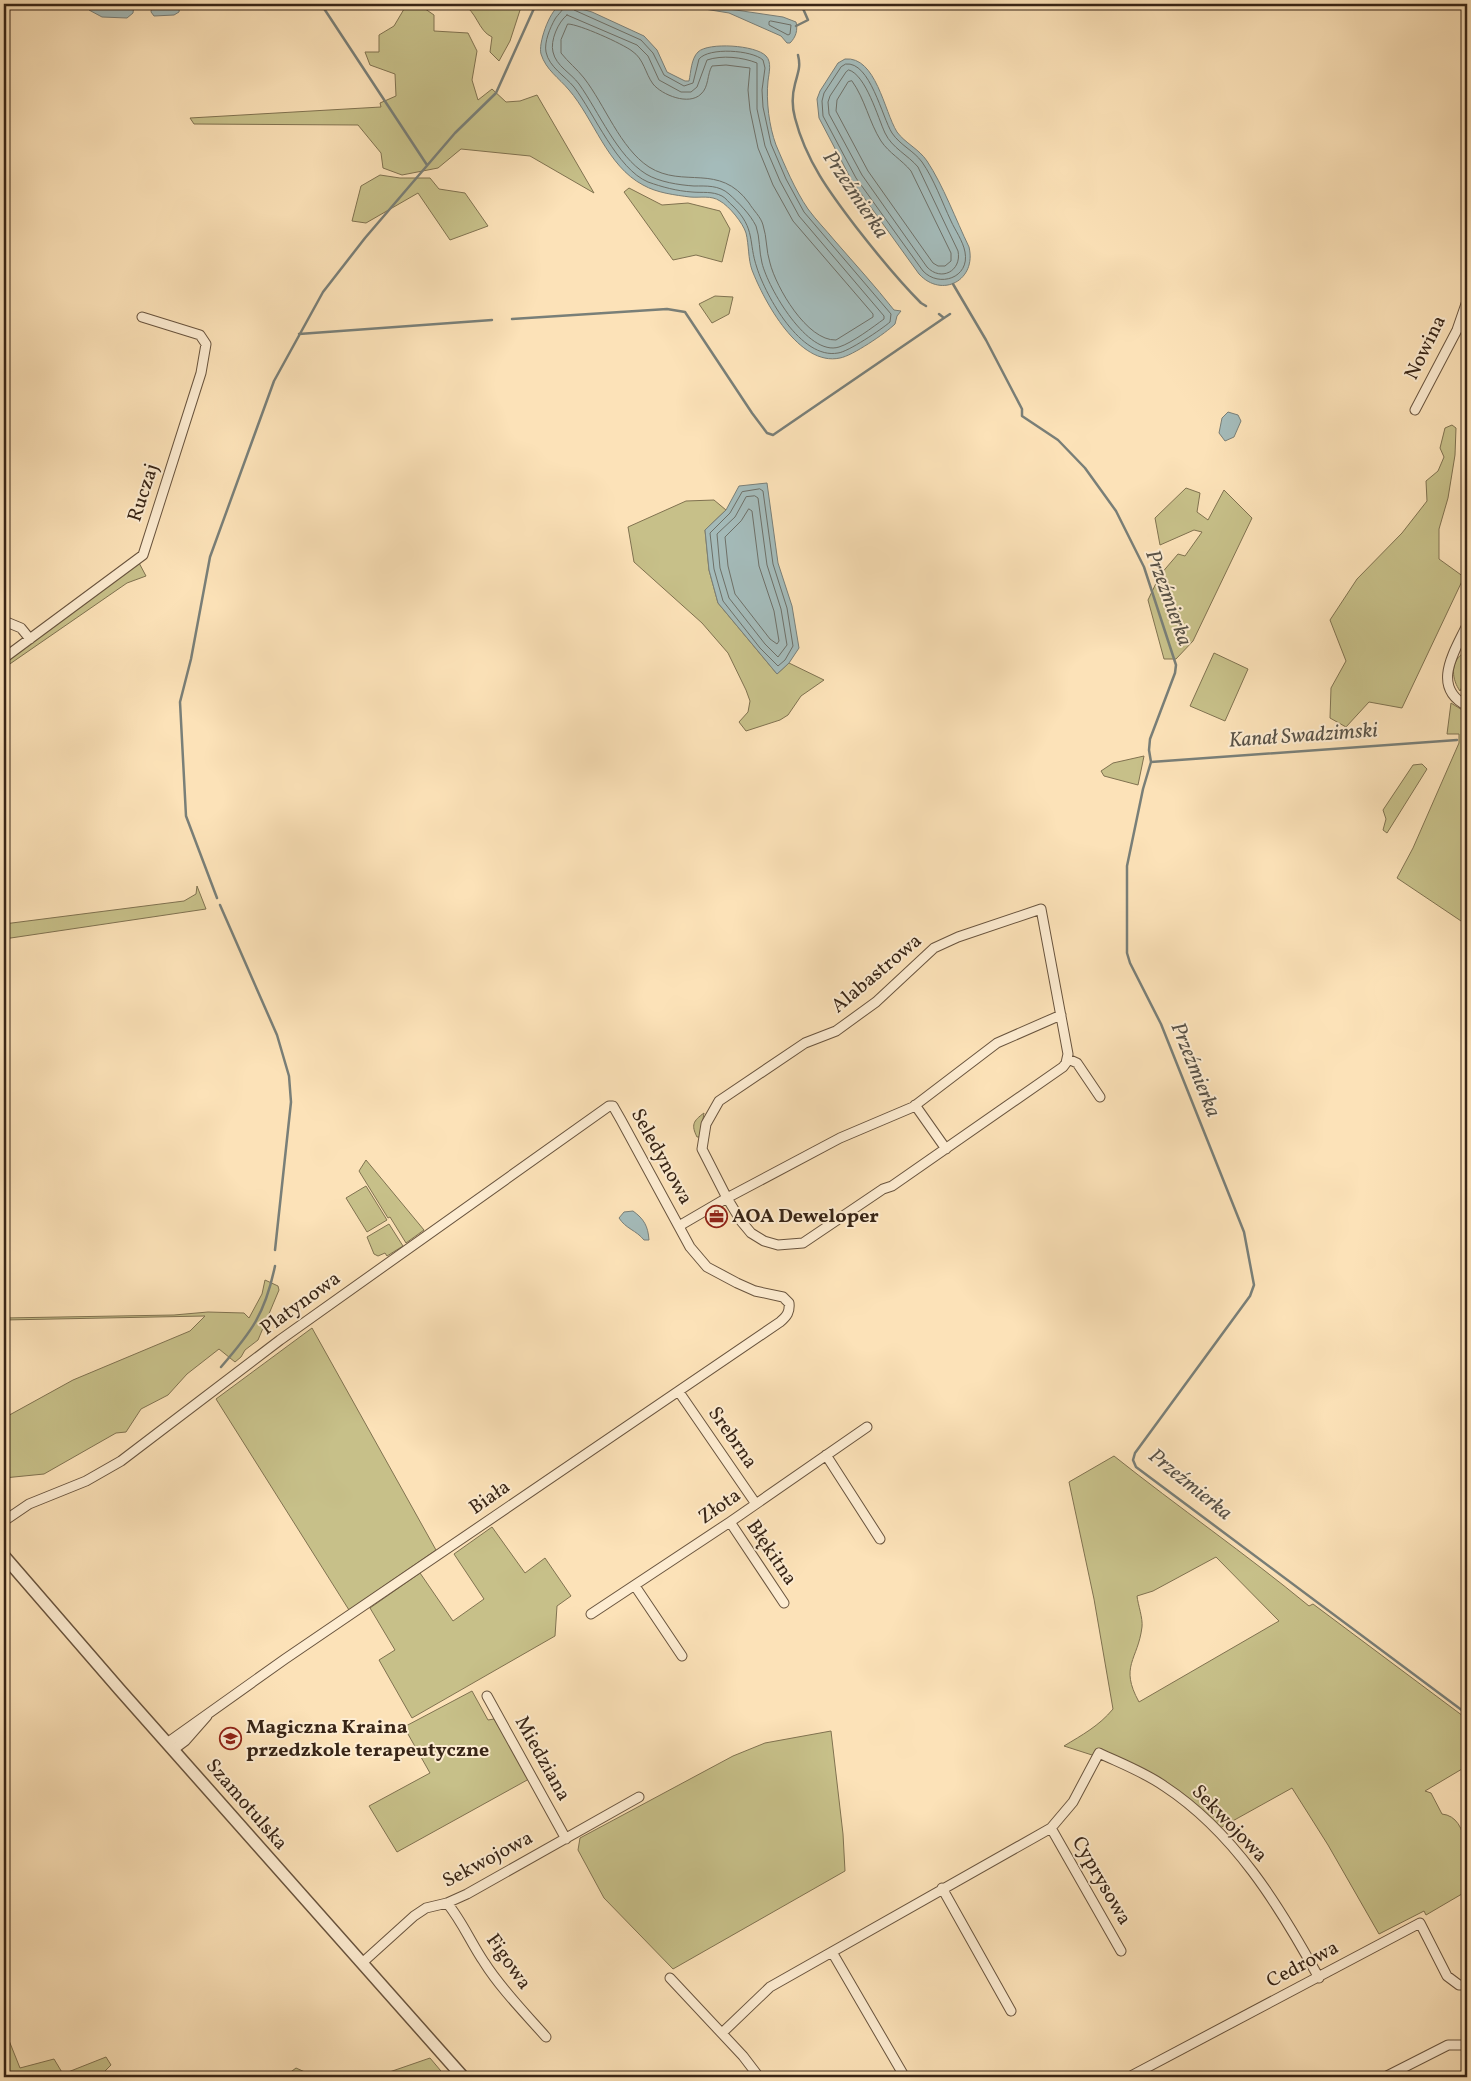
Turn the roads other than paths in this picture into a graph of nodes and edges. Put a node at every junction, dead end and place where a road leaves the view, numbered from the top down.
1 (1467, 301) edge
2 (142, 317) dead end
3 (1415, 410) dead end
4 (4, 621) edge
5 (1467, 626) edge
6 (30, 639) junction
7 (4, 658) edge
8 (1467, 706) edge
9 (1060, 1015) junction
10 (1068, 1059) junction
11 (1100, 1097) dead end
12 (915, 1105) junction
13 (613, 1106) joint
14 (946, 1149) junction
15 (727, 1198) junction
16 (679, 1226) junction
17 (790, 1310) joint
18 (679, 1392) junction
19 (867, 1427) dead end
20 (826, 1455) junction
21 (756, 1504) junction
22 (4, 1521) edge
23 (730, 1522) junction
24 (880, 1539) dead end
25 (4, 1556) edge
26 (635, 1586) junction
27 (784, 1603) dead end
28 (591, 1614) dead end
29 (682, 1656) dead end
30 (487, 1696) dead end
31 (170, 1747) junction
32 (1099, 1753) joint
33 (639, 1797) dead end
34 (1051, 1828) junction
35 (566, 1839) junction
36 (942, 1888) junction
37 (447, 1903) junction
38 (832, 1952) junction
39 (1121, 1952) dead end
40 (362, 1963) junction
41 (670, 1978) dead end
42 (1319, 1978) junction
43 (1467, 1985) edge
44 (1011, 2011) dead end
45 (722, 2033) junction
46 (546, 2037) dead end
47 (1467, 2046) edge
48 (903, 2074) dead end
49 (463, 2077) edge
50 (759, 2077) edge
51 (1130, 2077) edge
52 (1384, 2077) edge

1 - 3 street, Nowina
2 - 6 street, Ruczaj
4 - 6 street
5 - 8 street
6 - 7 street, Ruczaj
9 - 10 street, Alabastrowa
9 - 12 street
9 - 15 street, Alabastrowa
10 - 11 street
10 - 14 street, Alabastrowa
12 - 14 street
12 - 15 street
13 - 16 street, Seledynowa
13 - 22 street, Platynowa
14 - 15 street, Alabastrowa
15 - 16 street
16 - 17 street, Seledynowa
17 - 18 street, Biała
18 - 21 street, Srebrna
18 - 31 street, Biała
19 - 20 street, Złota
20 - 21 street, Złota
20 - 24 street
21 - 23 street, Złota
23 - 26 street, Złota
23 - 27 street, Błękitna
25 - 31 street, Szamotulska
26 - 28 street, Złota
26 - 29 street
30 - 35 street, Miedziana
31 - 40 street, Szamotulska
32 - 34 street, Cyprysowa
32 - 42 street, Sekwojowa
33 - 35 street, Sekwojowa
34 - 36 street, Cyprysowa
34 - 39 street, Cyprysowa
35 - 37 street, Sekwojowa
36 - 38 street, Cyprysowa
36 - 44 street
37 - 40 street, Sekwojowa
37 - 46 street, Figowa
38 - 45 street, Cyprysowa
38 - 48 street
40 - 49 street, Szamotulska
41 - 45 street
42 - 43 street, Cedrowa
42 - 51 street, Cedrowa
45 - 50 street
47 - 52 street

